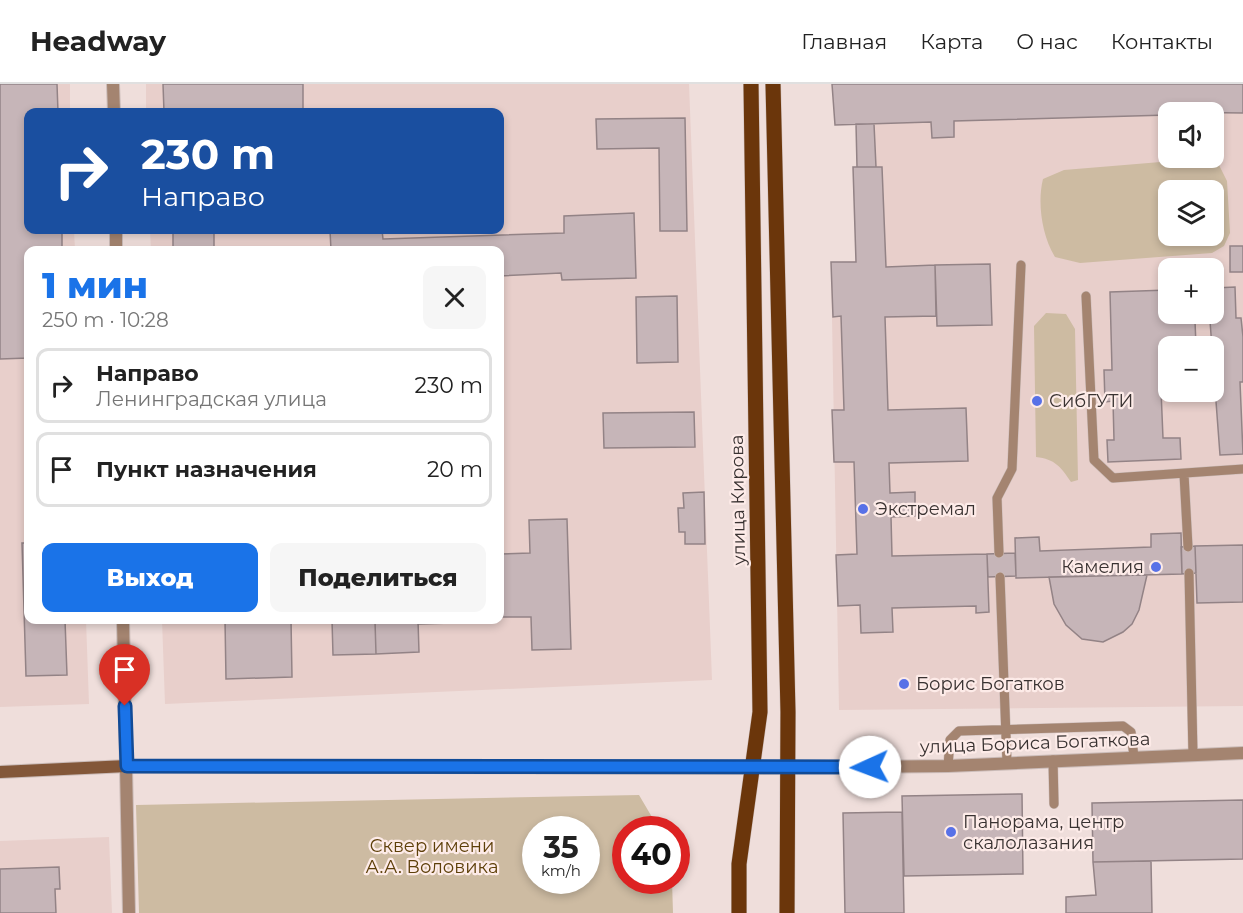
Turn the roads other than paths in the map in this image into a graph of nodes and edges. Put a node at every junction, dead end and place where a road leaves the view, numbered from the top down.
1 (113, 84) edge
2 (751, 84) edge
3 (773, 84) edge
4 (114, 108) edge
5 (1021, 265) dead end
6 (1086, 296) dead end
7 (1243, 469) edge
8 (1184, 474) junction
9 (1188, 547) dead end
10 (999, 553) dead end
11 (1189, 573) dead end
12 (1000, 577) dead end
13 (123, 624) edge
14 (1190, 673) junction
15 (1200, 673) dead end
16 (1006, 731) junction
17 (1243, 753) edge
18 (1193, 755) junction
19 (1134, 757) junction
20 (1053, 760) junction
21 (1007, 763) junction
22 (127, 766) junction
23 (948, 766) junction
24 (788, 767) junction
25 (753, 768) junction
26 (0, 772) edge
27 (1054, 804) dead end
28 (129, 913) edge
29 (739, 913) edge
30 (787, 913) edge

1 - 4 street
2 - 25 main road, улица Кирова
3 - 24 main road
5 - 10 lane
6 - 8 lane
7 - 8 lane
8 - 9 lane
11 - 14 lane
12 - 16 lane
13 - 22 street
14 - 15 lane
14 - 18 lane
16 - 19 lane
16 - 21 lane
16 - 23 lane
17 - 18 street, улица Бориса Богаткова
18 - 19 street, улица Бориса Богаткова
19 - 20 street, улица Бориса Богаткова
20 - 21 street, улица Бориса Богаткова
20 - 27 lane
21 - 23 street, улица Бориса Богаткова
22 - 25 main road, улица Бориса Богаткова
22 - 26 main road, улица Бориса Богаткова
22 - 28 street
23 - 24 street, улица Бориса Богаткова
24 - 25 street, улица Бориса Богаткова
24 - 30 main road
25 - 29 main road, улица Кирова

